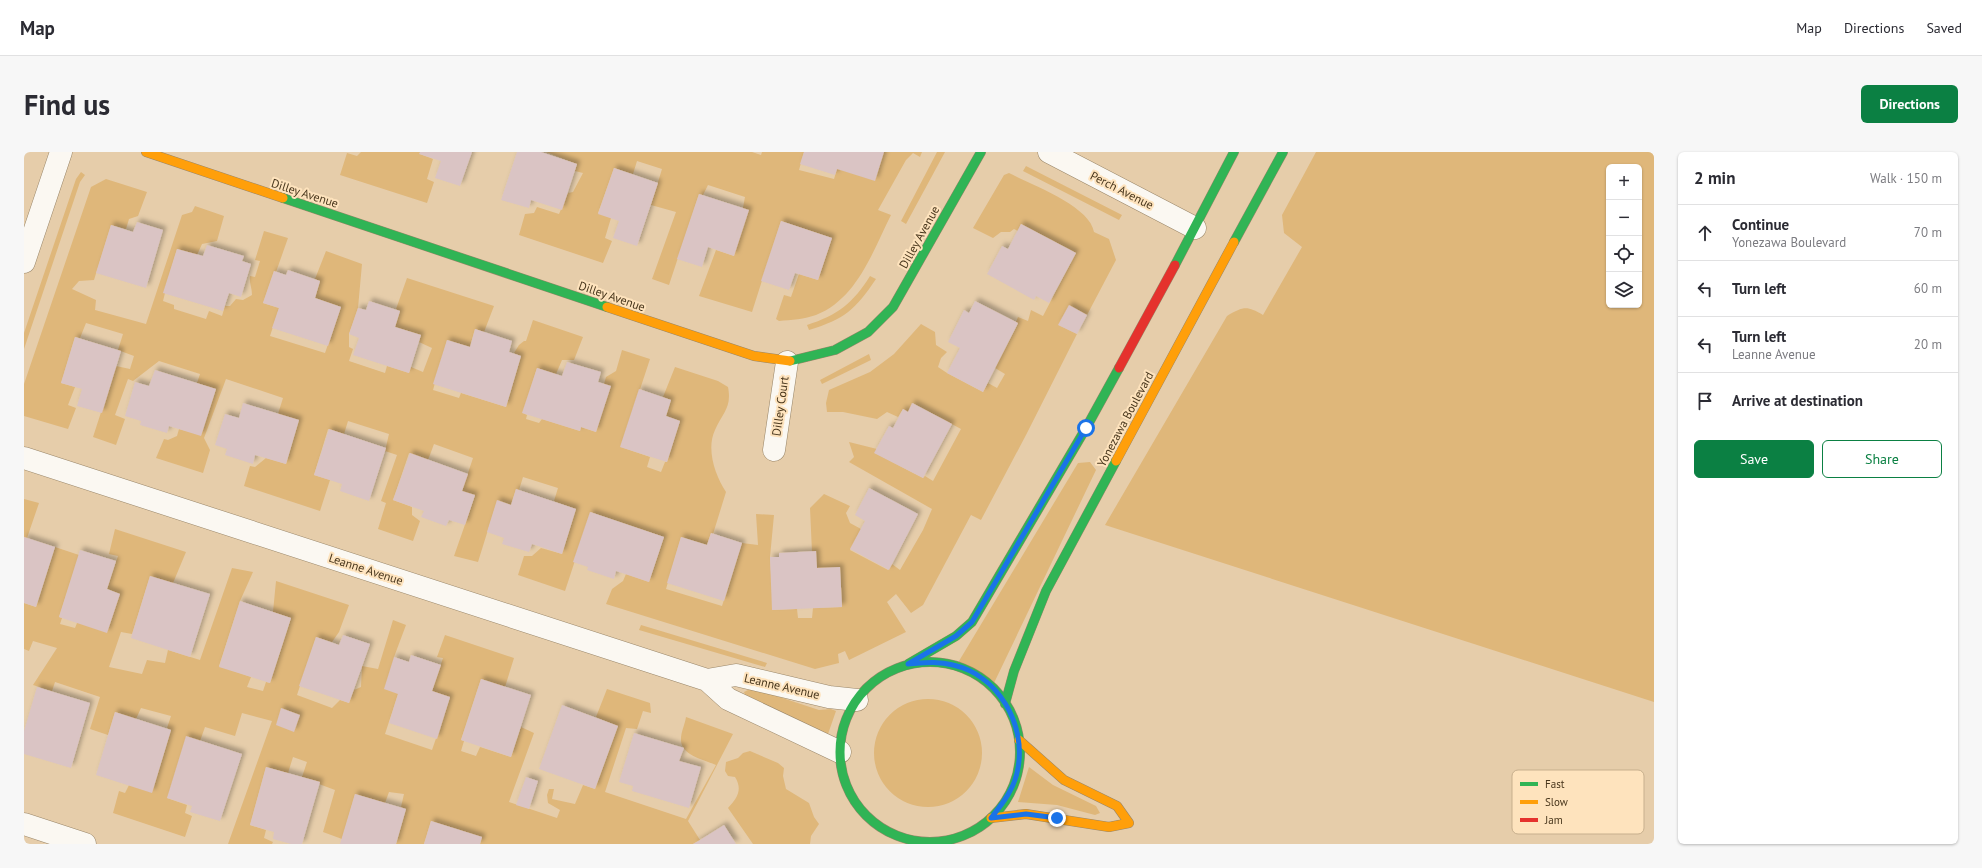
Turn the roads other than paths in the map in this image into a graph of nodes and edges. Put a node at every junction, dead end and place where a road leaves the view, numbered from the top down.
1 (61, 152) edge
2 (146, 152) edge
3 (981, 152) edge
4 (1049, 152) edge
5 (1234, 152) edge
6 (1283, 152) edge
7 (1195, 228) junction
8 (24, 262) edge
9 (786, 362) junction
10 (774, 450) dead end
11 (24, 458) edge
12 (908, 664) junction
13 (707, 680) junction
14 (856, 700) junction
15 (1005, 704) junction
16 (1019, 740) junction
17 (840, 752) junction
18 (991, 818) junction
19 (24, 824) edge
20 (880, 827) junction
21 (967, 834) junction
22 (878, 838) dead end
23 (85, 844) edge
24 (962, 844) edge

1 - 8 street
2 - 9 street, Dilley Avenue
3 - 9 street, Dilley Avenue
4 - 7 street, Perch Avenue
5 - 7 street
6 - 15 street, Yonezawa Boulevard
7 - 12 street
9 - 10 street, Dilley Court
11 - 13 street, Leanne Avenue
12 - 14 street
12 - 15 street
13 - 14 street, Leanne Avenue
13 - 17 street, Leanne Avenue
14 - 17 street
15 - 16 street
16 - 18 street
16 - 18 street
17 - 20 street
18 - 21 street
19 - 23 street
20 - 21 street
20 - 22 street
21 - 24 street

